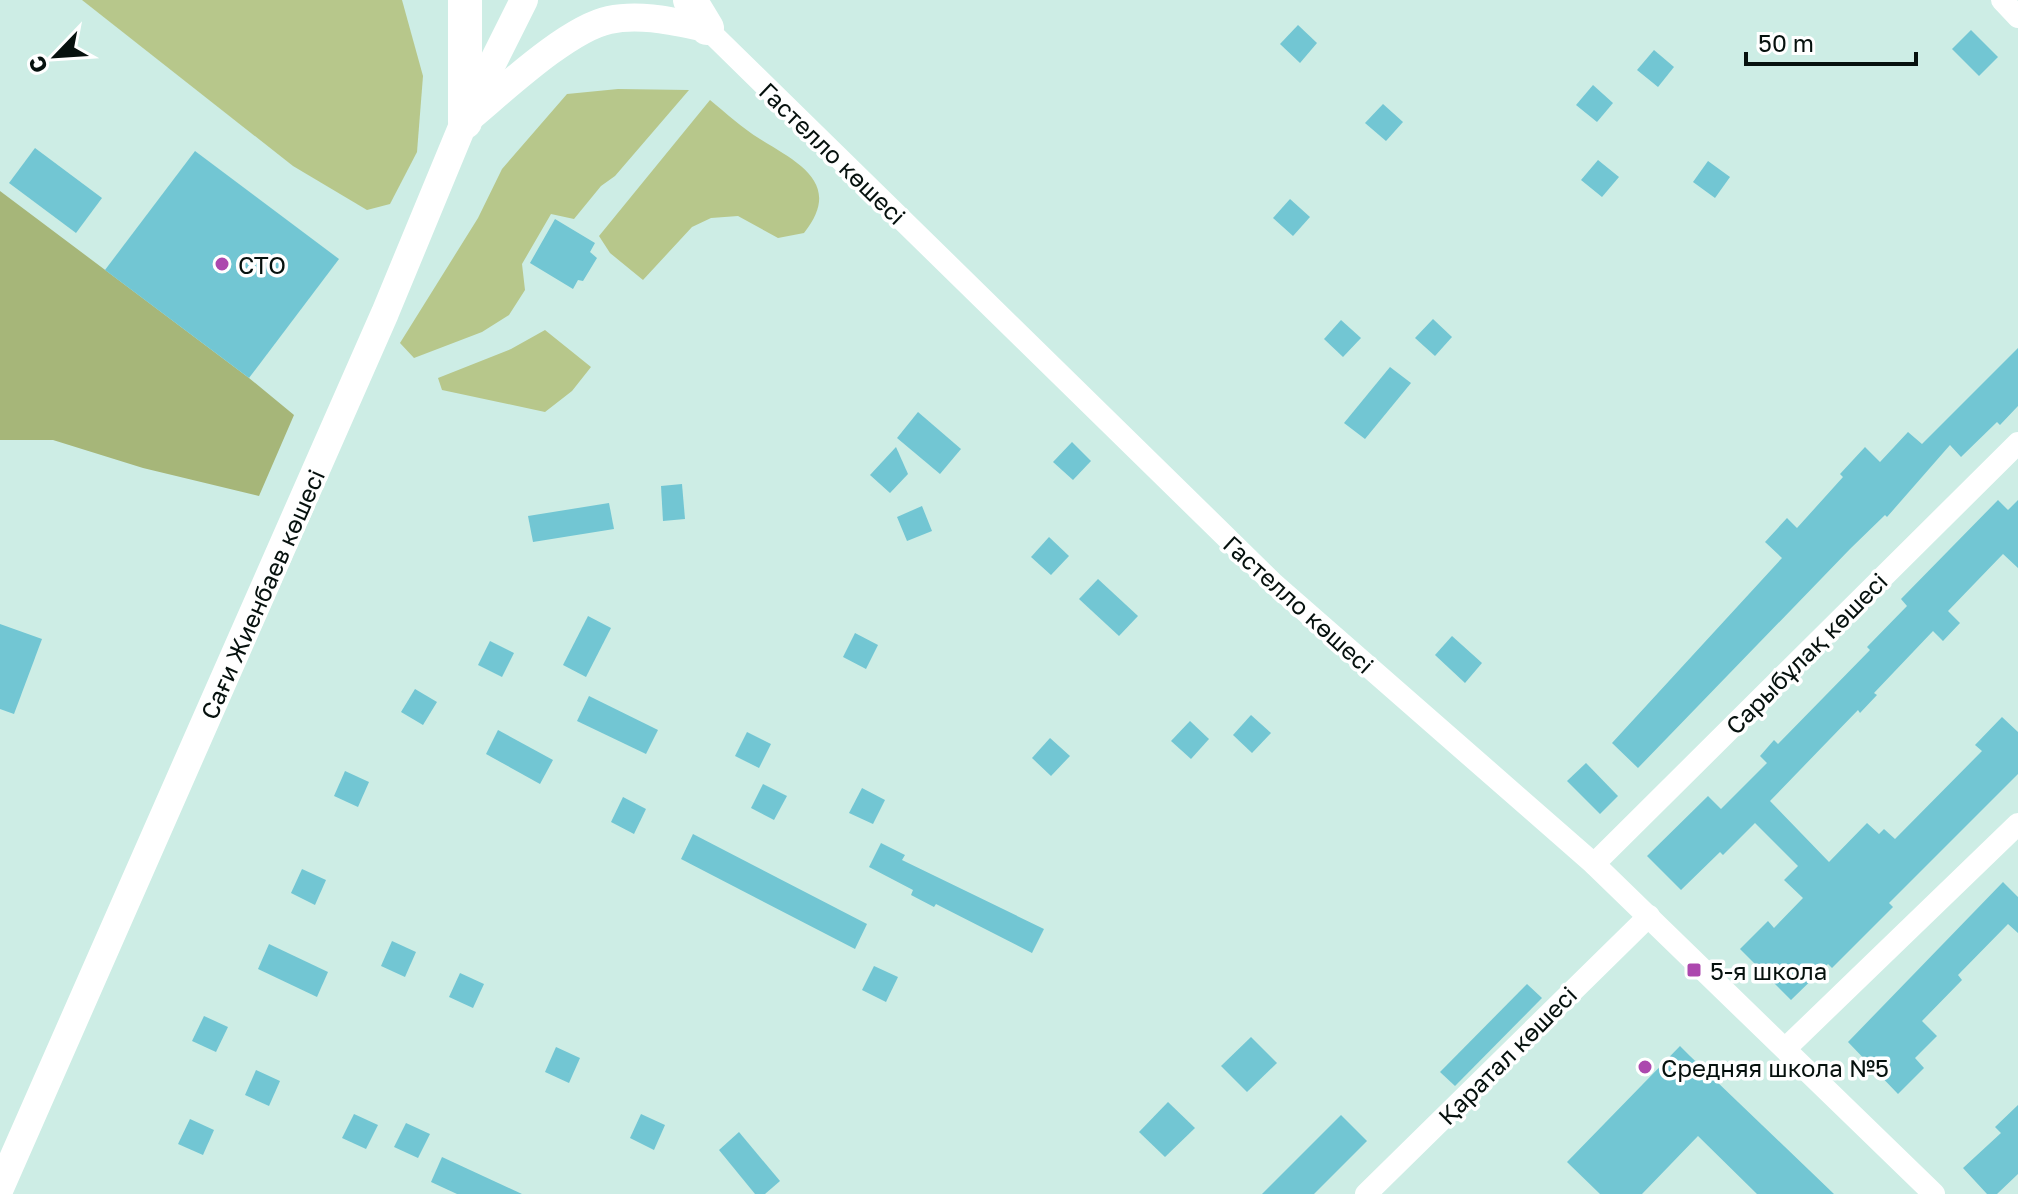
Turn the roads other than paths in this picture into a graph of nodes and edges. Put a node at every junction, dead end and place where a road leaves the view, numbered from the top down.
1 (465, 0) edge
2 (524, 0) edge
3 (677, 0) edge
4 (2002, 0) edge
5 (698, 14) edge
6 (2018, 17) edge
7 (465, 122) junction
8 (2018, 443) edge
9 (2018, 824) edge
10 (1594, 864) junction
11 (1649, 916) junction
12 (1786, 1048) junction
13 (0, 1188) edge
14 (1366, 1194) edge
15 (1934, 1194) edge

1 - 7 highway
2 - 7 main road, Сағи Жиенбаев көшесі
3 - 5 street, Гастелло көшесі
4 - 6 street
5 - 7 main road
5 - 10 street, Гастелло көшесі
7 - 13 main road, Сағи Жиенбаев көшесі
8 - 10 street, Сарыбұлақ көшесі
9 - 12 street
10 - 11 street, Гастелло көшесі
11 - 12 street, Гастелло көшесі
11 - 14 street, Қаратал көшесі
12 - 15 street, Гастелло көшесі

